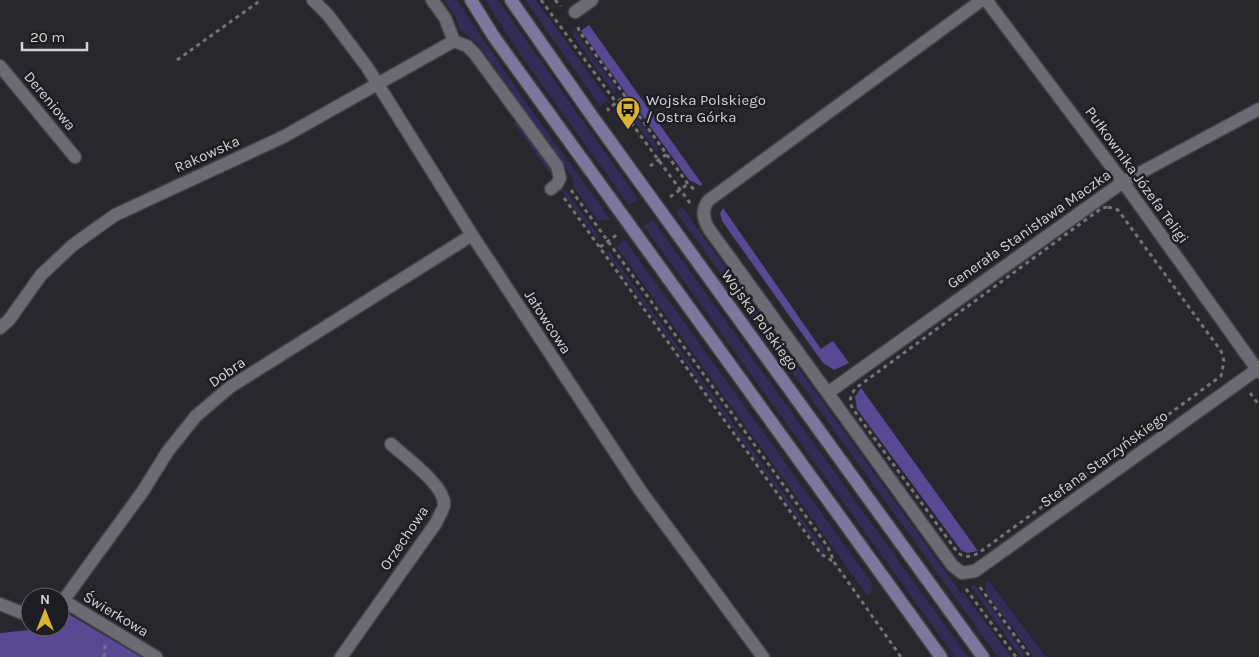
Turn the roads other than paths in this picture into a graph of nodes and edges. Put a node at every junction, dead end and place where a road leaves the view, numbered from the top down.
1 (313, 0) edge
2 (432, 0) edge
3 (471, 0) edge
4 (512, 0) edge
5 (592, 0) edge
6 (984, 0) edge
7 (574, 15) road end
8 (454, 41) junction
9 (0, 66) edge
10 (377, 83) junction
11 (1259, 110) edge
12 (76, 157) dead end
13 (1123, 182) junction
14 (551, 189) dead end
15 (472, 235) junction
16 (0, 328) edge
17 (1258, 369) edge
18 (829, 392) junction
19 (391, 444) dead end
20 (966, 574) joint
21 (70, 592) edge
22 (0, 604) edge
23 (70, 608) edge
24 (20, 612) edge
25 (156, 657) edge
26 (341, 657) edge
27 (763, 657) edge
28 (940, 657) edge
29 (983, 657) edge

1 - 10 street, Jałowcowa
2 - 8 street
3 - 28 main road
4 - 29 main road, Wojska Polskiego
5 - 7 street
6 - 13 street, Pułkownika Józefa Teligi
6 - 18 street, Wojska Polskiego
8 - 10 street, Rakowska
8 - 14 street
9 - 12 street, Dereniowa
10 - 15 street, Jałowcowa
10 - 16 street, Rakowska
11 - 13 street, Generała Stanisława Maczka
13 - 17 street, Pułkownika Józefa Teligi
13 - 18 street, Generała Stanisława Maczka
15 - 21 street, Dobra
15 - 27 street, Jałowcowa
17 - 20 street, Stefana Starzyńskiego
18 - 20 street, Wojska Polskiego
19 - 26 street, Orzechowa
22 - 24 street
23 - 25 street, Świerkowa

